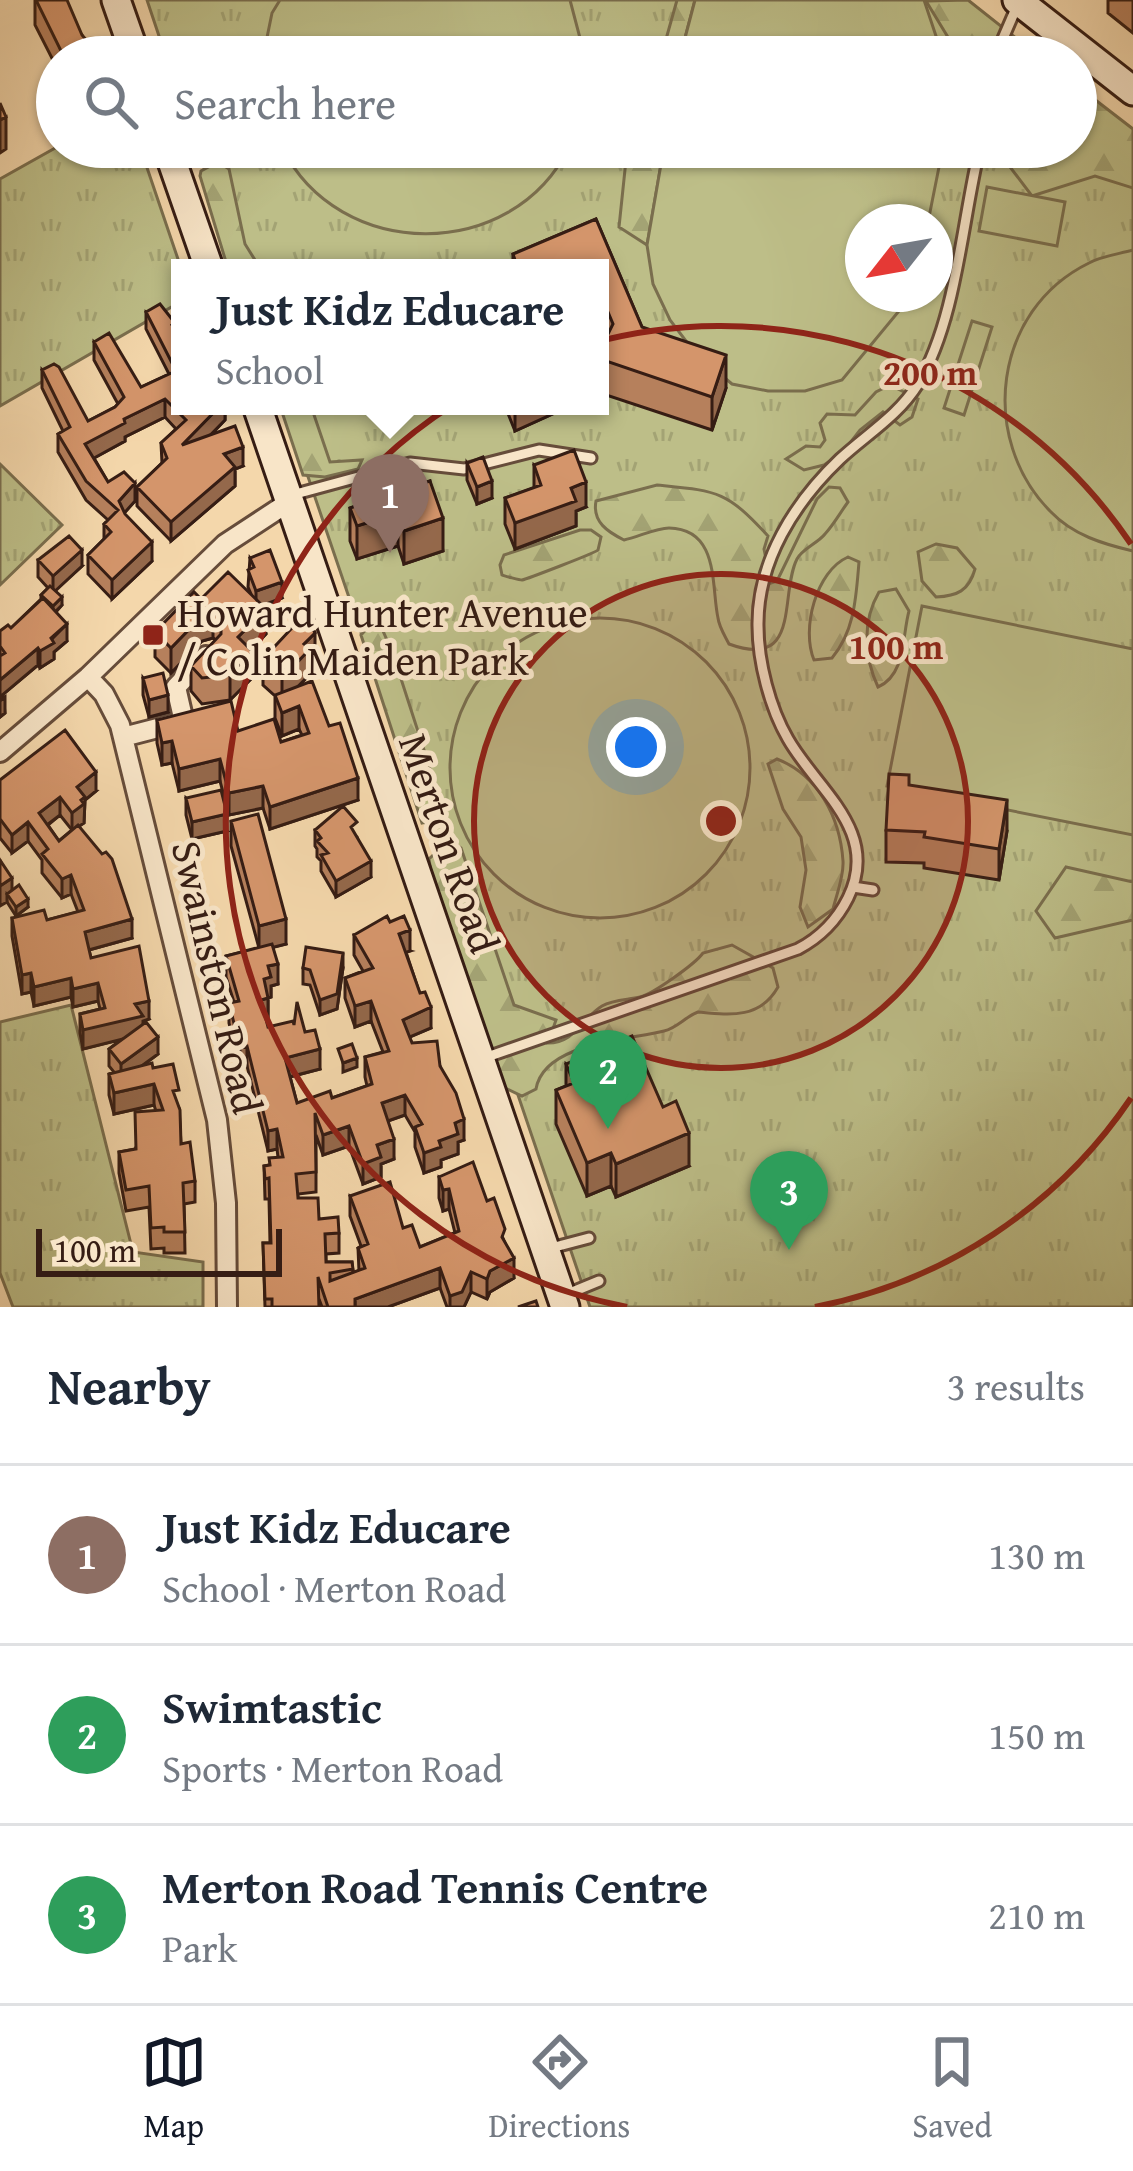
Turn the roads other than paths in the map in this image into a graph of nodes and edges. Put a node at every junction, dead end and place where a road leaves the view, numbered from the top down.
1 (116, 1) edge
2 (1018, 1) edge
3 (128, 36) edge
4 (1004, 36) edge
5 (1063, 36) edge
6 (1097, 63) edge
7 (1133, 91) edge
8 (174, 168) edge
9 (976, 168) edge
10 (206, 259) edge
11 (260, 415) edge
12 (591, 458) dead end
13 (288, 499) junction
14 (211, 651) edge
15 (88, 677) junction
16 (204, 717) edge
17 (184, 722) junction
18 (123, 737) junction
19 (0, 752) edge
20 (854, 887) junction
21 (873, 890) dead end
22 (481, 1060) junction
23 (589, 1238) dead end
24 (546, 1250) junction
25 (599, 1281) dead end
26 (563, 1302) edge
27 (227, 1307) edge

1 - 3 main road
2 - 4 lane
2 - 5 main road
6 - 7 main road
8 - 10 main road
9 - 20 lane
11 - 13 main road, Merton Road
12 - 13 lane
13 - 15 street
13 - 22 main road, Merton Road
14 - 17 street
15 - 18 street, Swainston Road
15 - 19 street
16 - 17 street
17 - 18 street
18 - 27 street, Swainston Road
20 - 21 lane
20 - 22 lane
22 - 24 main road, Merton Road
23 - 24 lane
24 - 26 main road, Merton Road
25 - 26 lane

